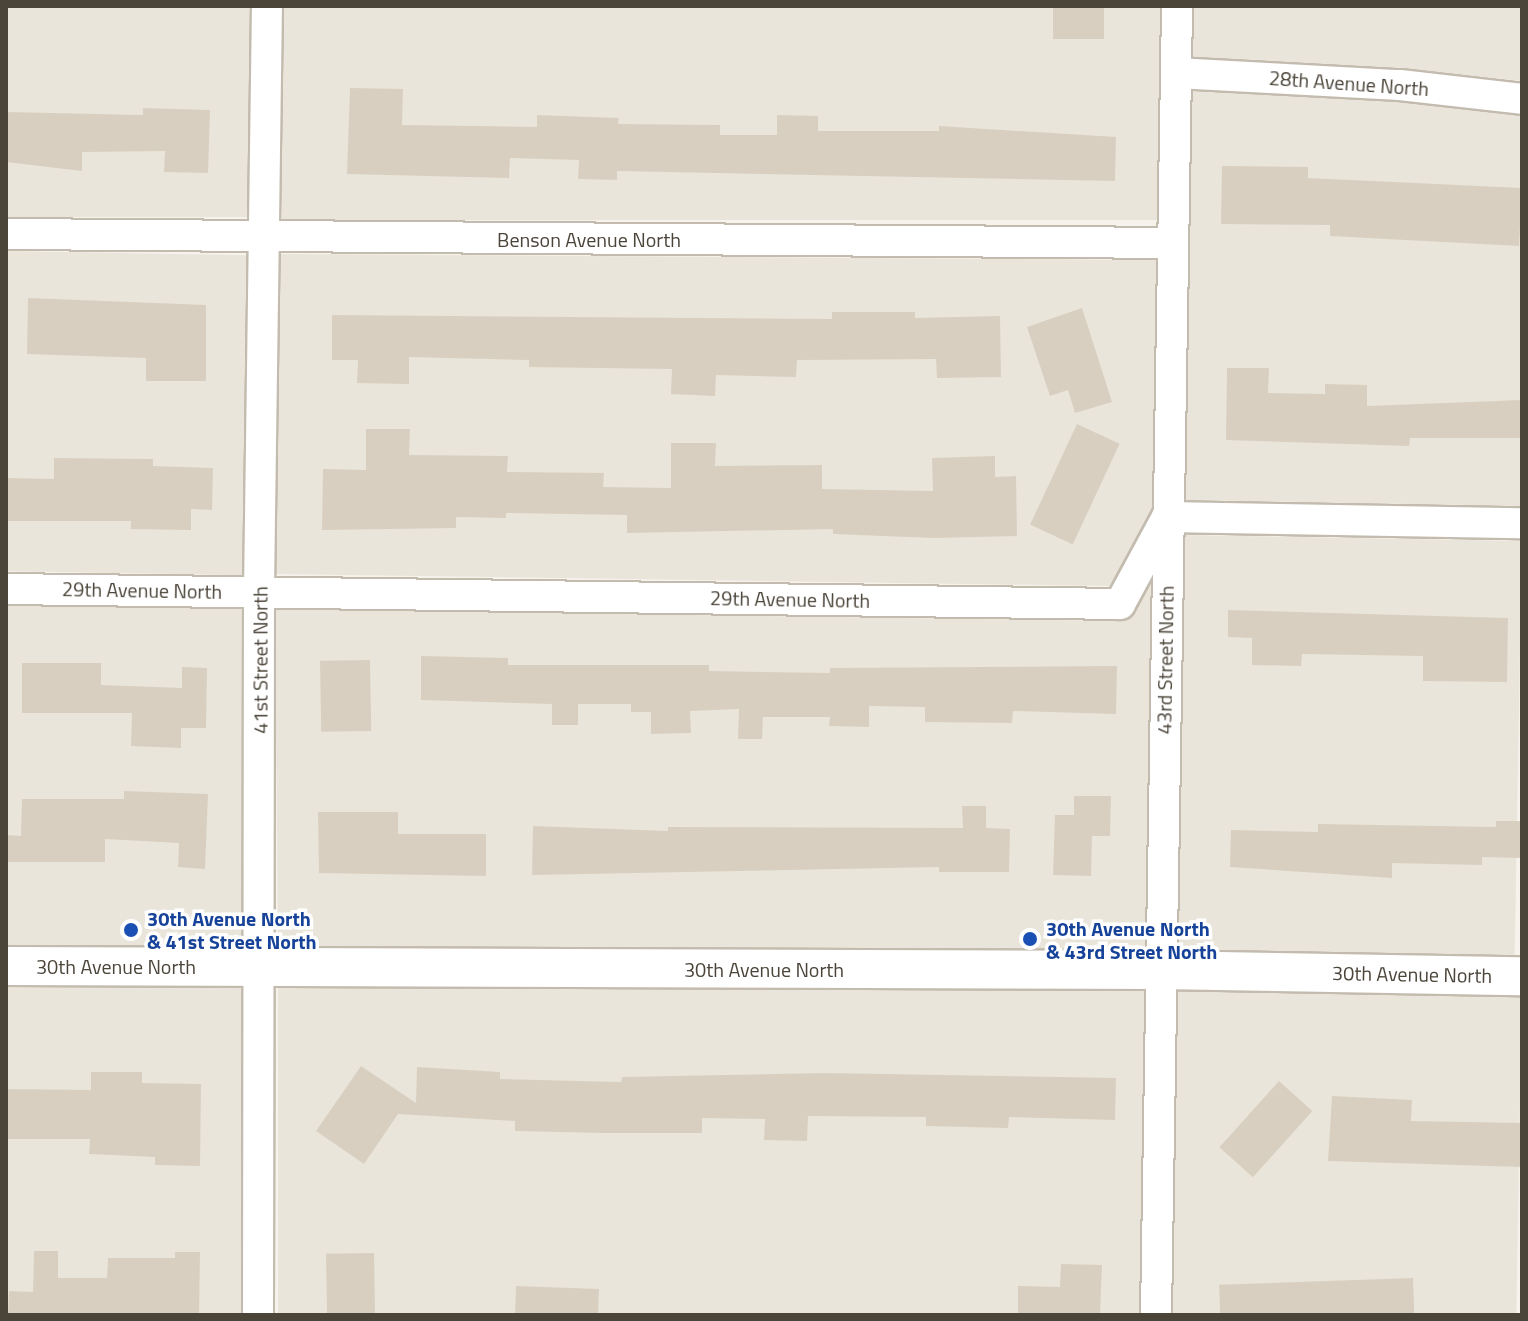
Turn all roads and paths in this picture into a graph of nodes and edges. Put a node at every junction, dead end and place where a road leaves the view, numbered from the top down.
1 (267, 6) edge
2 (1177, 6) edge
3 (1176, 73) junction
4 (1522, 99) edge
5 (6, 234) edge
6 (264, 237) junction
7 (1172, 243) junction
8 (1167, 517) junction
9 (1522, 523) edge
10 (6, 589) edge
11 (259, 591) junction
12 (6, 966) edge
13 (263, 967) junction
14 (1161, 970) junction
15 (1522, 976) edge
16 (258, 1315) edge
17 (1156, 1315) edge

1 - 6 street, 41st Street North
2 - 3 street, 43rd Street North
3 - 4 street, 28th Avenue North
3 - 7 street, 43rd Street North
5 - 6 street, Benson Avenue North
6 - 7 street, Benson Avenue North
6 - 11 street, 41st Street North
7 - 8 street, 43rd Street North
8 - 9 street
8 - 11 street, 29th Avenue North
8 - 14 street, 43rd Street North
10 - 11 street, 29th Avenue North
11 - 13 street, 41st Street North
12 - 13 street, 30th Avenue North
13 - 14 street, 30th Avenue North
13 - 16 street, 41st Street North
14 - 15 street, 30th Avenue North
14 - 17 street, 43rd Street North

